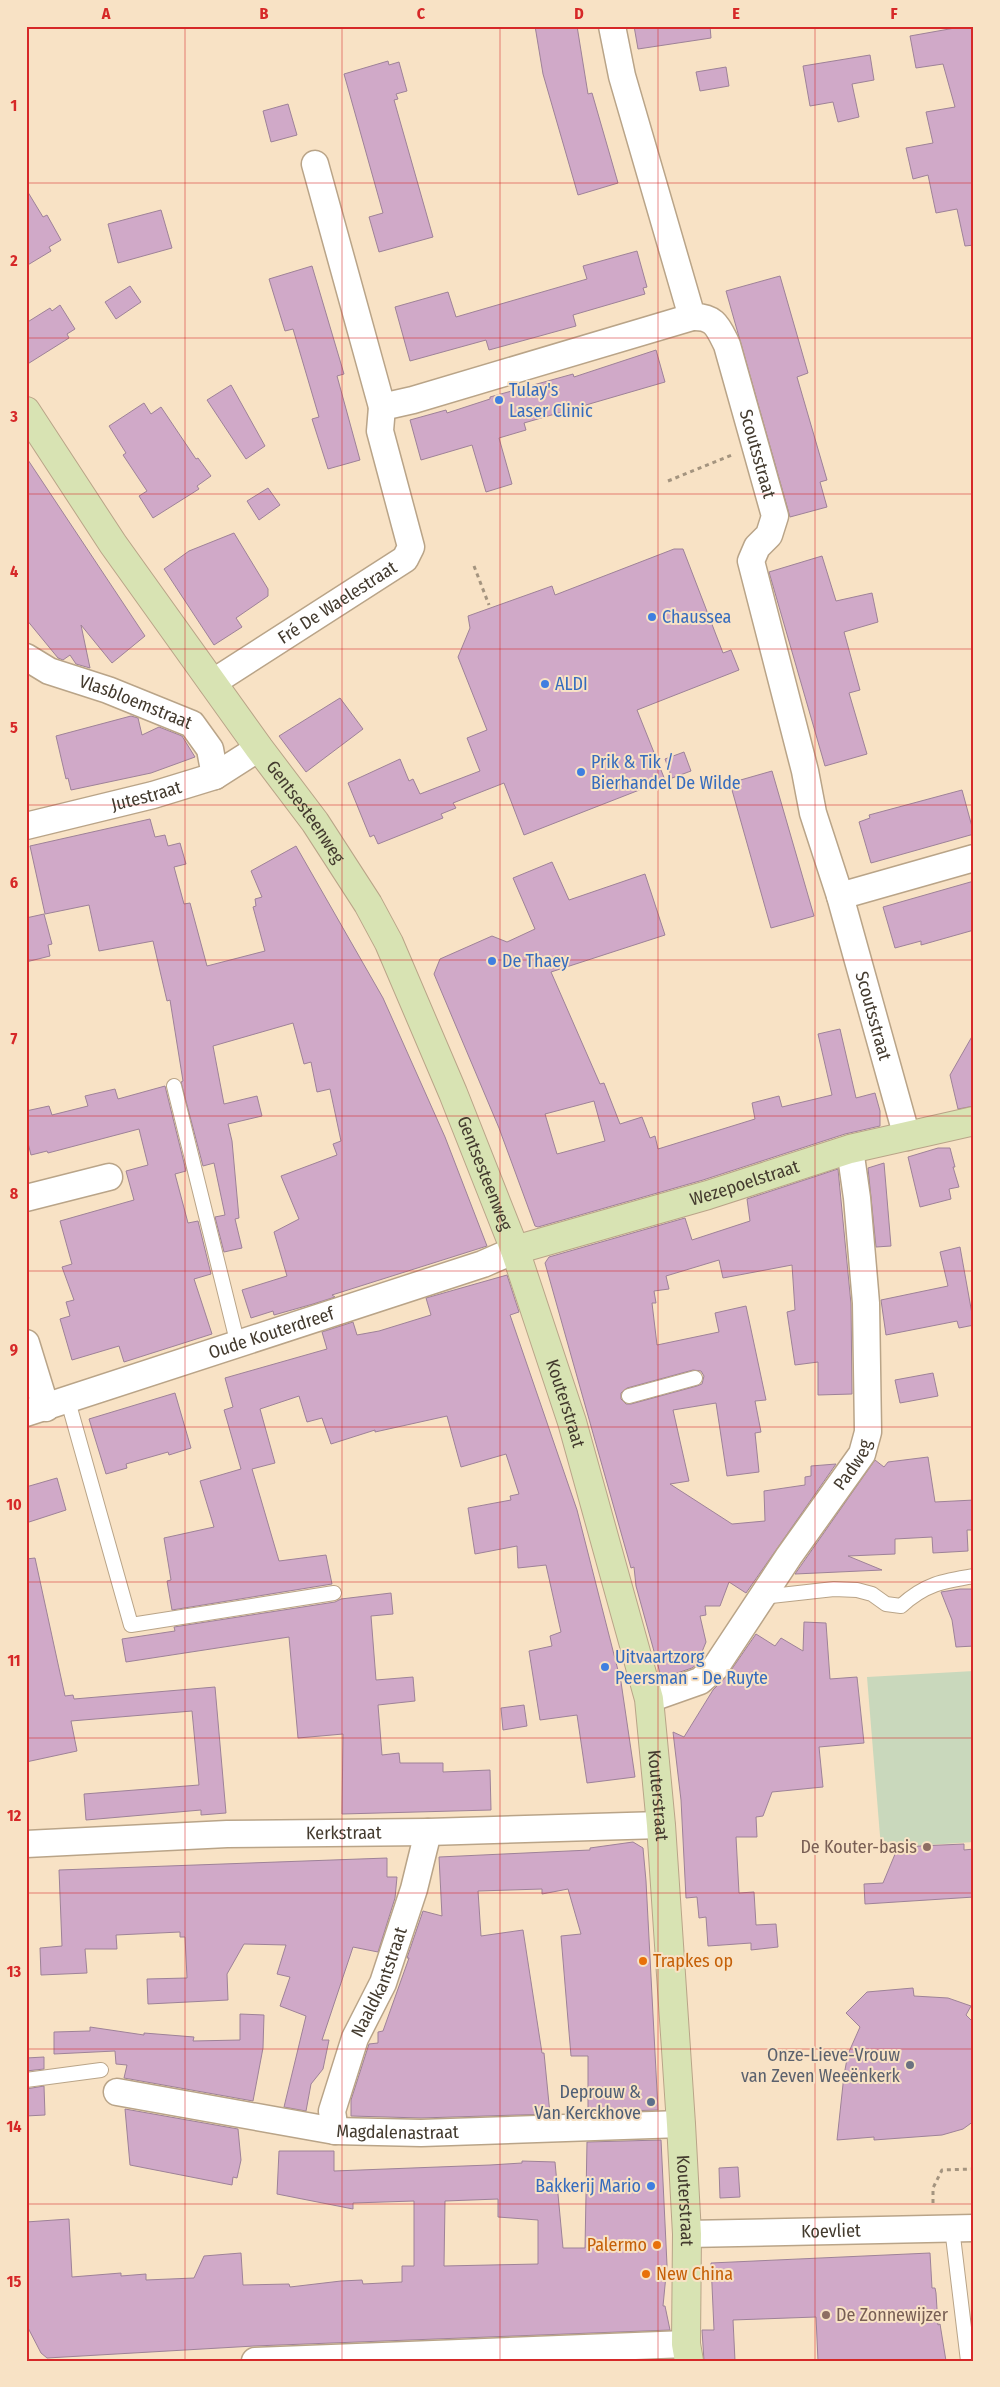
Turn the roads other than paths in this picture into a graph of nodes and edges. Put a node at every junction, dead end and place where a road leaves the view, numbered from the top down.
1 (612, 26) edge
2 (315, 164) dead end
3 (692, 316) junction
4 (382, 407) junction
5 (26, 411) edge
6 (26, 657) edge
7 (212, 683) junction
8 (258, 748) junction
9 (215, 776) junction
10 (26, 826) edge
11 (974, 858) edge
12 (840, 896) junction
13 (174, 1086) dead end
14 (974, 1121) edge
15 (907, 1136) junction
16 (850, 1149) junction
17 (109, 1177) dead end
18 (26, 1198) edge
19 (515, 1250) junction
20 (26, 1343) edge
21 (238, 1345) junction
22 (695, 1378) dead end
23 (629, 1396) dead end
24 (47, 1407) edge
25 (974, 1576) edge
26 (334, 1593) dead end
27 (761, 1597) junction
28 (649, 1699) junction
29 (661, 1825) junction
30 (428, 1832) junction
31 (26, 1844) edge
32 (101, 2070) dead end
33 (26, 2080) edge
34 (117, 2092) dead end
35 (682, 2124) junction
36 (335, 2132) junction
37 (953, 2228) edge
38 (687, 2234) junction
39 (687, 2352) edge
40 (427, 2357) edge
41 (255, 2361) edge
42 (968, 2361) edge

1 - 3 street
2 - 4 street, Fré De Waelestraat
3 - 4 street
3 - 12 street, Scoutsstraat
4 - 7 street, Fré De Waelestraat
5 - 7 street, Gentsesteenweg
6 - 9 street, Vlasbloemstraat
7 - 8 street, Gentsesteenweg
8 - 9 street, Jutestraat
8 - 19 street, Gentsesteenweg
9 - 10 street, Jutestraat
11 - 12 street
12 - 15 street, Scoutsstraat
13 - 21 lane
14 - 15 street, Wezepoelstraat
15 - 16 street, Wezepoelstraat
16 - 19 street, Wezepoelstraat
16 - 27 street, Padweg
17 - 18 street
19 - 21 street, Oude Kouterdreef
19 - 28 street, Kouterstraat
20 - 24 street
21 - 24 street, Oude Kouterdreef
22 - 23 lane
24 - 26 lane
25 - 27 lane
27 - 28 street, Padweg
28 - 29 street, Kouterstraat
29 - 30 street, Kerkstraat
29 - 35 street, Kouterstraat
30 - 31 street, Kerkstraat
30 - 36 street, Naaldkantstraat
32 - 33 lane
34 - 36 street, Magdalenastraat
35 - 36 street, Magdalenastraat
35 - 38 street, Kouterstraat
37 - 38 street, Koevliet
37 - 42 lane
38 - 39 street, Kouterstraat
39 - 40 street
40 - 41 street

